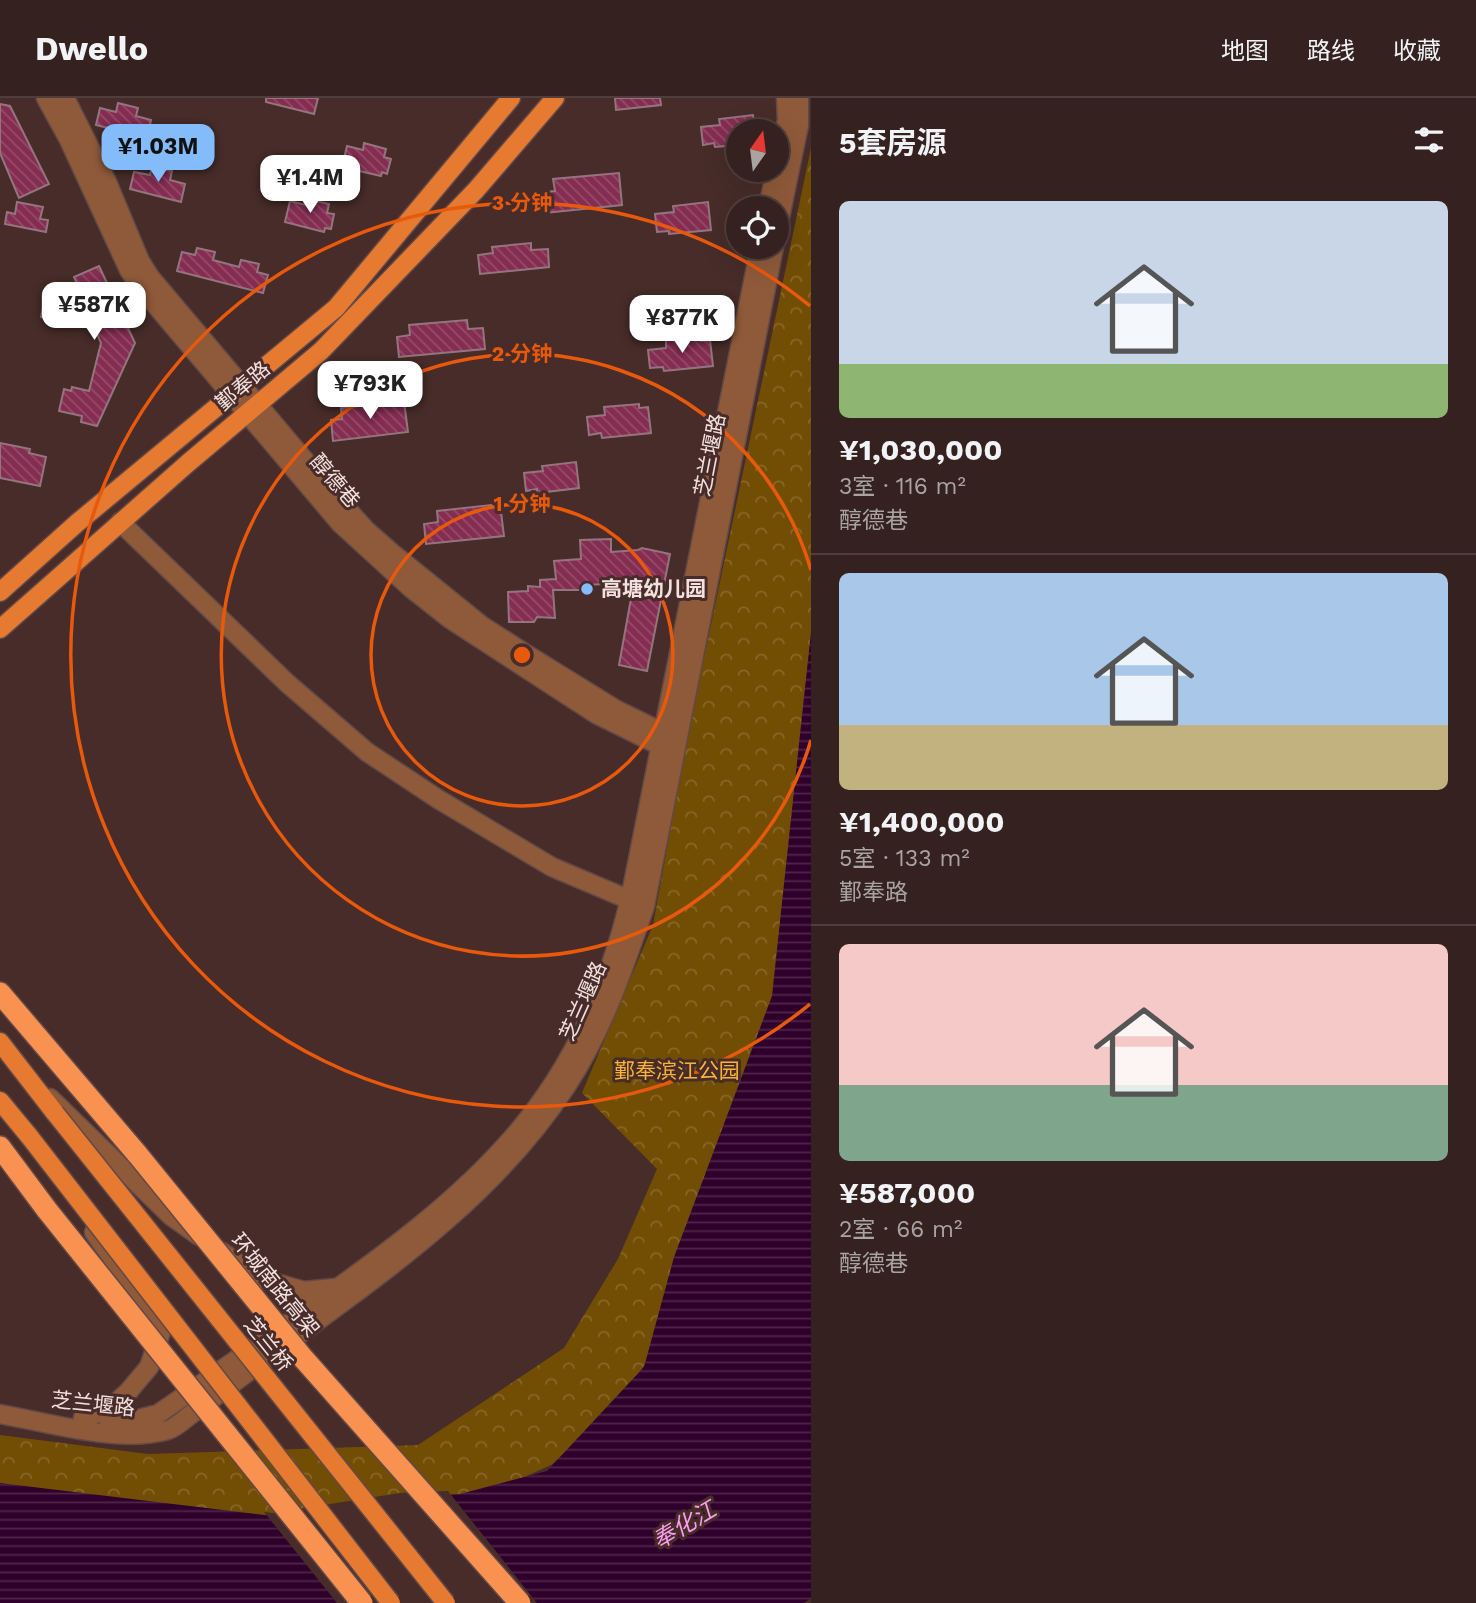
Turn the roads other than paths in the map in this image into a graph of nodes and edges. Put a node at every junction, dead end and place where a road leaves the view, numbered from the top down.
1 (46, 98) edge
2 (65, 98) edge
3 (511, 98) edge
4 (555, 98) edge
5 (786, 98) edge
6 (799, 98) edge
7 (787, 119) edge
8 (784, 196) edge
9 (758, 259) edge
10 (771, 259) edge
11 (236, 389) junction
12 (252, 408) junction
13 (120, 522) junction
14 (0, 592) edge
15 (0, 629) edge
16 (669, 743) junction
17 (637, 903) junction
18 (0, 993) edge
19 (0, 1042) edge
20 (19, 1066) junction
21 (0, 1101) edge
22 (29, 1136) junction
23 (0, 1147) edge
24 (337, 1288) junction
25 (0, 1402) edge
26 (0, 1415) edge
27 (83, 1418) junction
28 (362, 1603) edge
29 (391, 1603) edge
30 (446, 1603) edge
31 (520, 1603) edge

1 - 11 street, 醇德巷
2 - 11 street, 醇德巷
3 - 11 main road, 鄞奉路
4 - 12 main road, 鄞奉路
5 - 7 street
6 - 8 street
9 - 16 street, 芝兰堰路
10 - 16 street, 芝兰堰路
11 - 12 street, 醇德巷
11 - 14 main road, 鄞奉路
12 - 13 main road, 鄞奉路
12 - 16 street, 醇德巷
13 - 15 main road, 鄞奉路
13 - 17 street
16 - 17 street, 芝兰堰路
17 - 24 street, 芝兰堰路
17 - 26 street, 芝兰堰路
18 - 31 highway, 环城南路高架, bridge
19 - 20 main road, 芝兰桥
20 - 24 street
20 - 30 main road, 芝兰桥, bridge
21 - 22 main road
22 - 27 street
22 - 29 main road, bridge
23 - 28 highway, bridge
24 - 27 street, 芝兰堰路
25 - 27 street, 芝兰堰路

